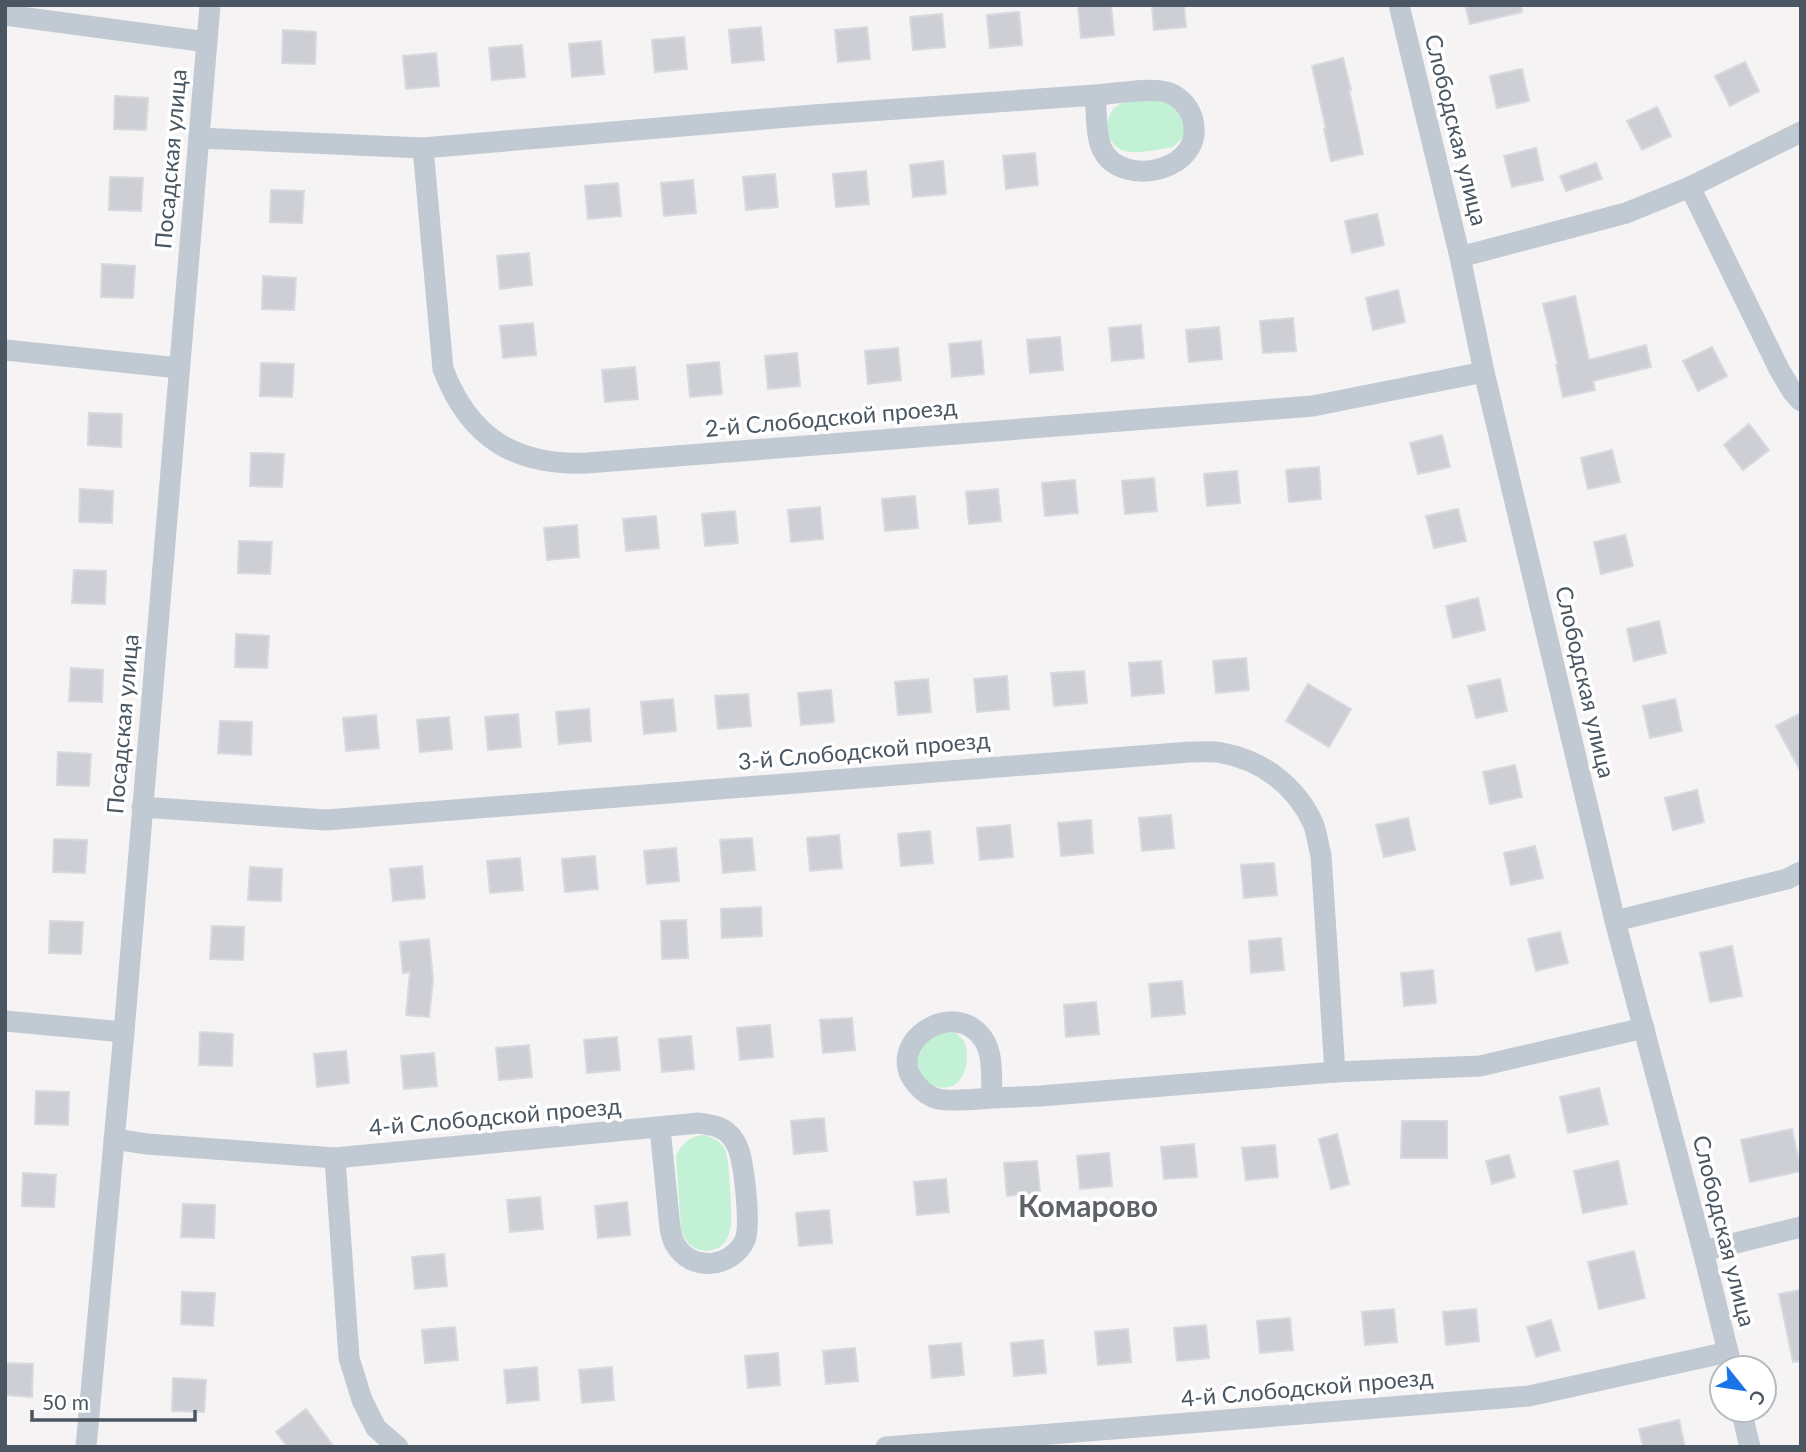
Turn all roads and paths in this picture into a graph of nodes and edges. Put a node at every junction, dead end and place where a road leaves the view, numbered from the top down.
1 (210, 5) edge
2 (1399, 5) edge
3 (5, 15) edge
4 (207, 42) junction
5 (1095, 95) junction
6 (1801, 132) edge
7 (200, 138) junction
8 (424, 148) junction
9 (1690, 187) junction
10 (1460, 257) junction
11 (5, 350) edge
12 (178, 368) junction
13 (1484, 372) junction
14 (1801, 401) edge
15 (142, 807) junction
16 (1801, 872) edge
17 (1615, 921) junction
18 (5, 1021) edge
19 (1644, 1028) junction
20 (124, 1032) junction
21 (1335, 1072) junction
22 (992, 1098) junction
23 (660, 1128) junction
24 (114, 1139) junction
25 (335, 1158) junction
26 (1801, 1227) edge
27 (1703, 1251) junction
28 (1729, 1354) edge
29 (1708, 1364) edge
30 (1744, 1424) edge
31 (86, 1447) edge
32 (398, 1447) edge
33 (886, 1447) edge
34 (1750, 1447) edge

1 - 4 street, Посадская улица
2 - 10 street, Слободская улица
3 - 4 street
4 - 7 street, Посадская улица
5 - 5 street
5 - 8 street
6 - 9 street
7 - 8 street
7 - 12 street, Посадская улица
8 - 13 street, 2-й Слободской проезд
9 - 10 street
9 - 14 street
10 - 13 street, Слободская улица
11 - 12 street
12 - 15 street, Посадская улица
13 - 17 street, Слободская улица
15 - 20 street, Посадская улица
15 - 21 street, 3-й Слободской проезд
16 - 17 street
17 - 19 street, Слободская улица
18 - 20 street
19 - 21 street
19 - 27 street, Слободская улица
20 - 24 street, Посадская улица
21 - 22 street
22 - 22 street
23 - 23 street, 4-й Слободской проезд
23 - 25 street, 4-й Слободской проезд
24 - 25 street, 4-й Слободской проезд
24 - 31 street, Посадская улица
25 - 32 street
26 - 27 street
27 - 28 street, Слободская улица
29 - 33 street, 4-й Слободской проезд
30 - 34 street

